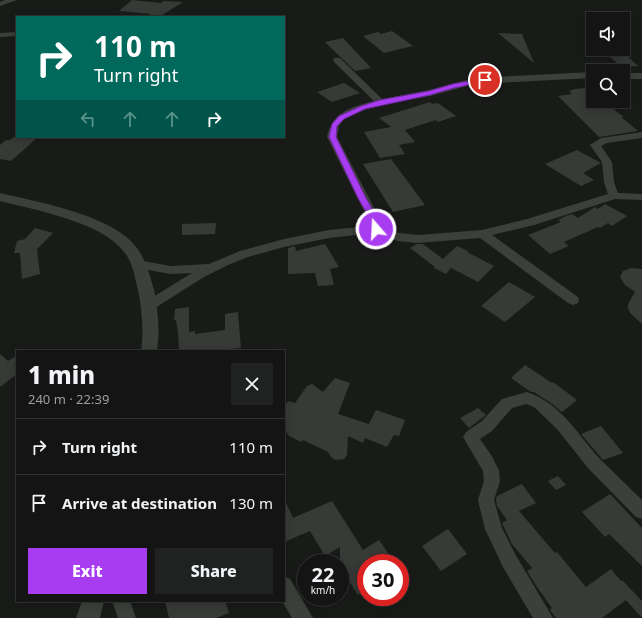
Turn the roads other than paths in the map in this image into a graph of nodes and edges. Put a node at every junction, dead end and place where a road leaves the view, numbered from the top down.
1 (13, 0) edge
2 (0, 4) edge
3 (16, 34) edge
4 (0, 35) edge
5 (338, 60) dead end
6 (586, 75) edge
7 (630, 76) edge
8 (642, 76) edge
9 (380, 102) junction
10 (642, 134) edge
11 (614, 196) junction
12 (0, 197) edge
13 (642, 197) edge
14 (376, 229) junction
15 (482, 234) junction
16 (137, 264) junction
17 (212, 268) junction
18 (573, 300) dead end
19 (150, 305) junction
20 (149, 350) edge
21 (642, 512) edge
22 (285, 587) edge
23 (93, 602) edge
24 (121, 602) edge
25 (88, 618) edge
26 (127, 618) edge
27 (304, 618) edge
28 (544, 618) edge

1 - 2 street
3 - 4 street
5 - 9 street
6 - 9 street
7 - 8 street
9 - 14 street
10 - 11 street
11 - 13 street
11 - 15 street
12 - 16 street
14 - 15 street
14 - 17 street
15 - 18 street
16 - 17 street
16 - 19 street
17 - 19 street
19 - 20 street
21 - 28 street
22 - 27 street
23 - 25 street
24 - 26 street

